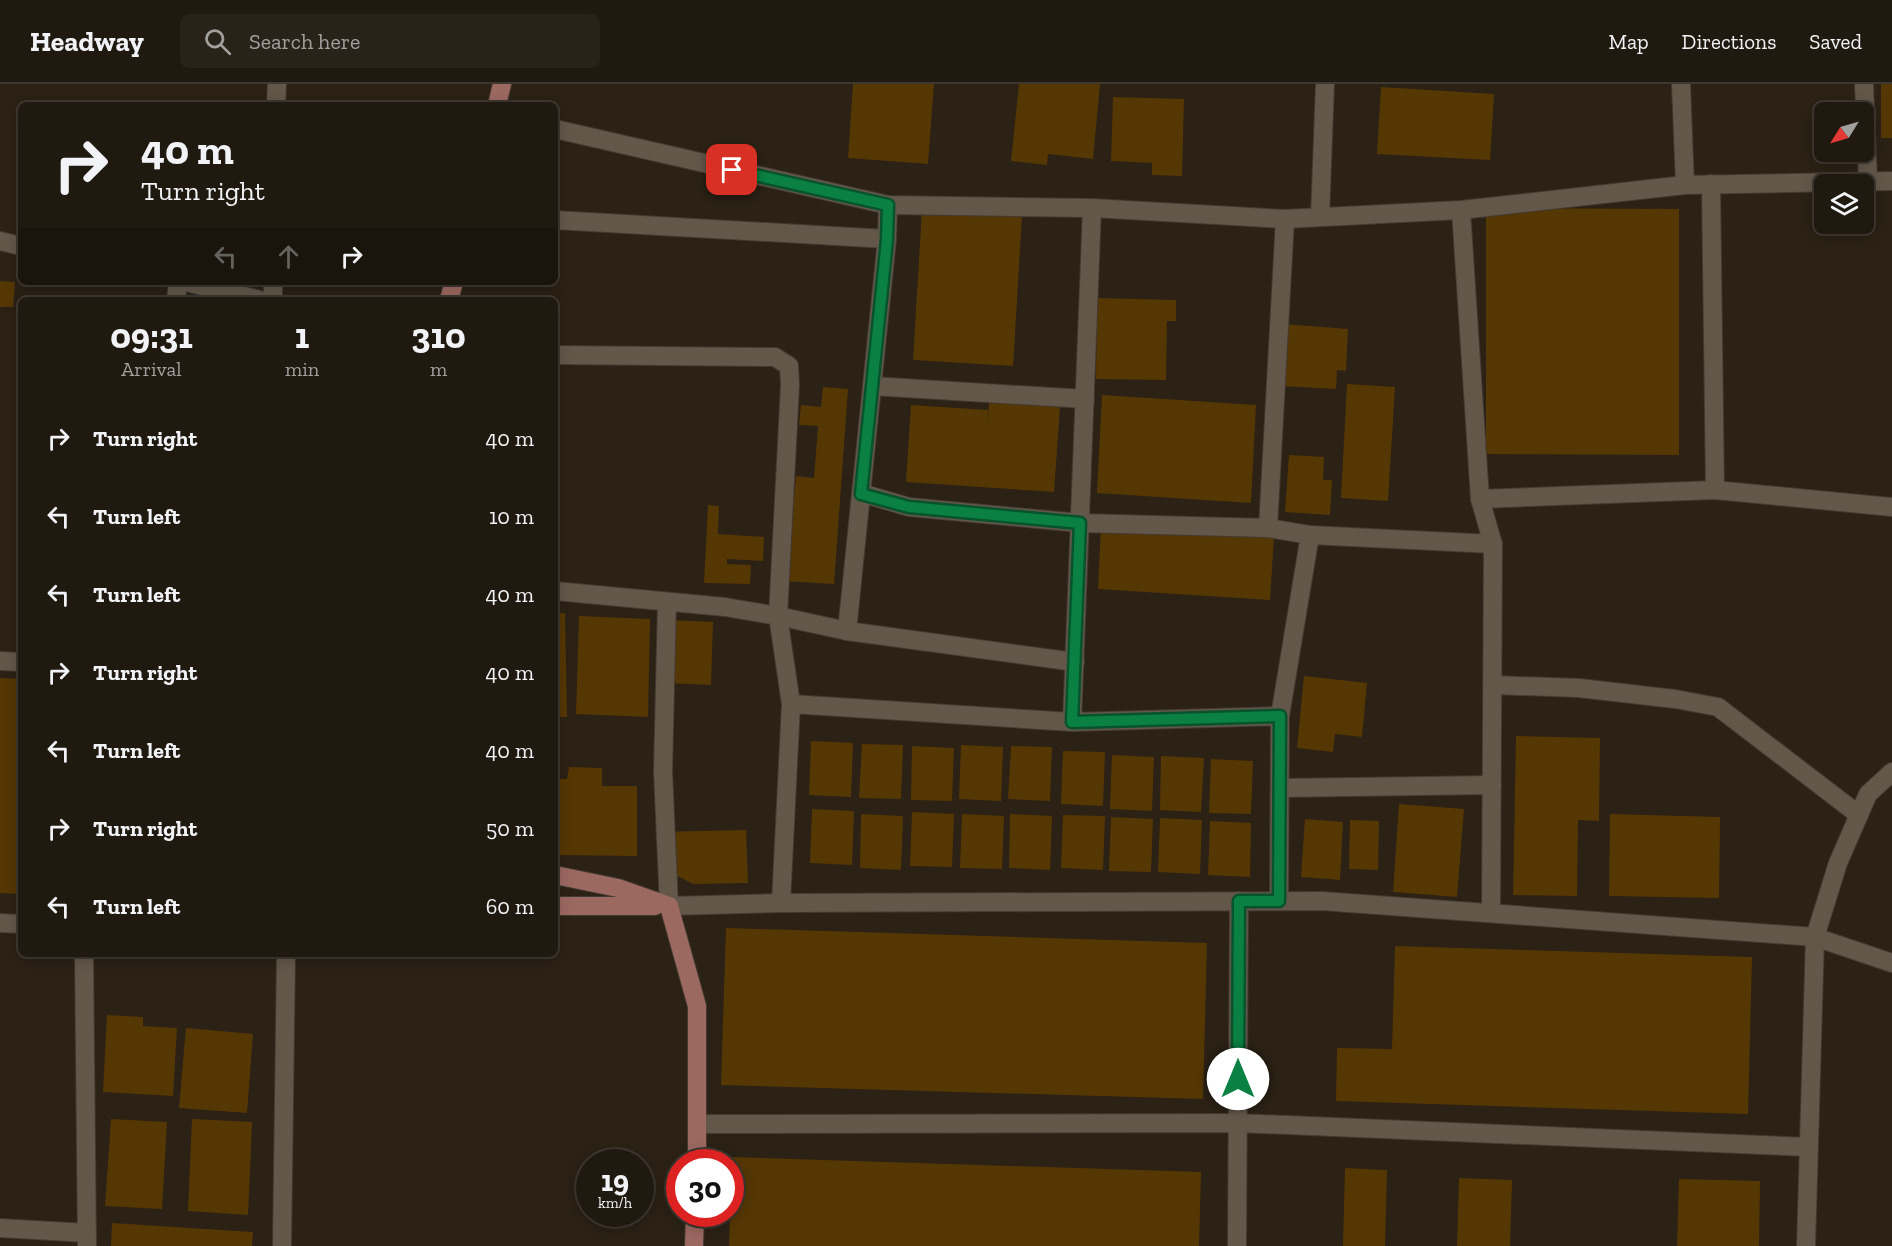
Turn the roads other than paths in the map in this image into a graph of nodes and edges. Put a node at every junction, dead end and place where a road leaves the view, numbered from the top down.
1 (277, 84) edge
2 (502, 84) edge
3 (1325, 84) edge
4 (1681, 84) edge
5 (1864, 84) edge
6 (276, 102) edge
7 (498, 102) edge
8 (558, 130) edge
9 (1868, 174) edge
10 (1874, 181) edge
11 (1892, 181) edge
12 (1814, 182) edge
13 (1711, 184) junction
14 (1685, 185) junction
15 (888, 205) junction
16 (1092, 208) junction
17 (1461, 210) junction
18 (1320, 217) junction
19 (1285, 219) junction
20 (558, 220) edge
21 (887, 240) junction
22 (0, 241) edge
23 (18, 245) edge
24 (198, 285) edge
25 (248, 297) edge
26 (558, 355) edge
27 (872, 387) junction
28 (1085, 399) junction
29 (1715, 490) junction
30 (861, 494) junction
31 (1480, 499) junction
32 (1892, 507) edge
33 (1080, 523) junction
34 (1268, 528) junction
35 (1310, 535) junction
36 (1493, 544) junction
37 (558, 591) edge
38 (667, 602) junction
39 (778, 616) junction
40 (847, 632) junction
41 (0, 661) edge
42 (18, 662) edge
43 (1075, 662) junction
44 (1493, 685) junction
45 (791, 704) junction
46 (1280, 716) junction
47 (1072, 722) junction
48 (1892, 772) edge
49 (1492, 785) junction
50 (1280, 788) junction
51 (1859, 816) junction
52 (558, 876) edge
53 (1239, 901) junction
54 (1279, 901) junction
55 (781, 903) junction
56 (558, 906) edge
57 (669, 906) junction
58 (1491, 914) junction
59 (0, 923) edge
60 (18, 924) edge
61 (1815, 937) junction
62 (84, 957) edge
63 (286, 957) edge
64 (1892, 963) edge
65 (698, 1124) junction
66 (1238, 1124) junction
67 (1808, 1147) junction
68 (697, 1149) edge
69 (695, 1227) edge
70 (0, 1228) edge
71 (87, 1240) edge
72 (282, 1246) edge
73 (694, 1246) edge
74 (1237, 1246) edge
75 (1806, 1246) edge

1 - 6 street
2 - 7 main road
3 - 18 street
4 - 14 street
5 - 9 street
8 - 15 street
10 - 11 street
12 - 13 street
13 - 14 street
13 - 29 street
14 - 17 street
15 - 16 street
15 - 21 street
16 - 19 street
16 - 28 street
17 - 18 street
17 - 31 street
18 - 19 street
19 - 34 street
20 - 21 street
21 - 27 street
22 - 23 street
24 - 25 street
26 - 39 street
27 - 28 street
27 - 30 street
28 - 33 street
29 - 31 street
29 - 32 street
30 - 33 street
30 - 40 street
31 - 36 street
33 - 34 street
33 - 43 street
34 - 35 street
35 - 36 street
35 - 46 street
36 - 44 street
37 - 38 street
38 - 39 street
38 - 57 street
39 - 40 street
39 - 45 street
40 - 43 street
41 - 42 street
43 - 47 street
44 - 49 street
44 - 51 street
45 - 47 street
45 - 55 street
46 - 47 street
46 - 50 street
48 - 51 street
49 - 50 street
49 - 58 street
50 - 54 street
51 - 61 street
52 - 57 main road
53 - 54 street
53 - 55 street
53 - 66 street
54 - 58 street
55 - 57 street
56 - 57 main road
57 - 65 main road
58 - 61 street
59 - 60 street
61 - 64 street
61 - 67 street
62 - 71 street
63 - 72 street
65 - 66 street
65 - 68 main road
66 - 67 street
66 - 74 street
67 - 75 street
69 - 73 main road
70 - 71 street

